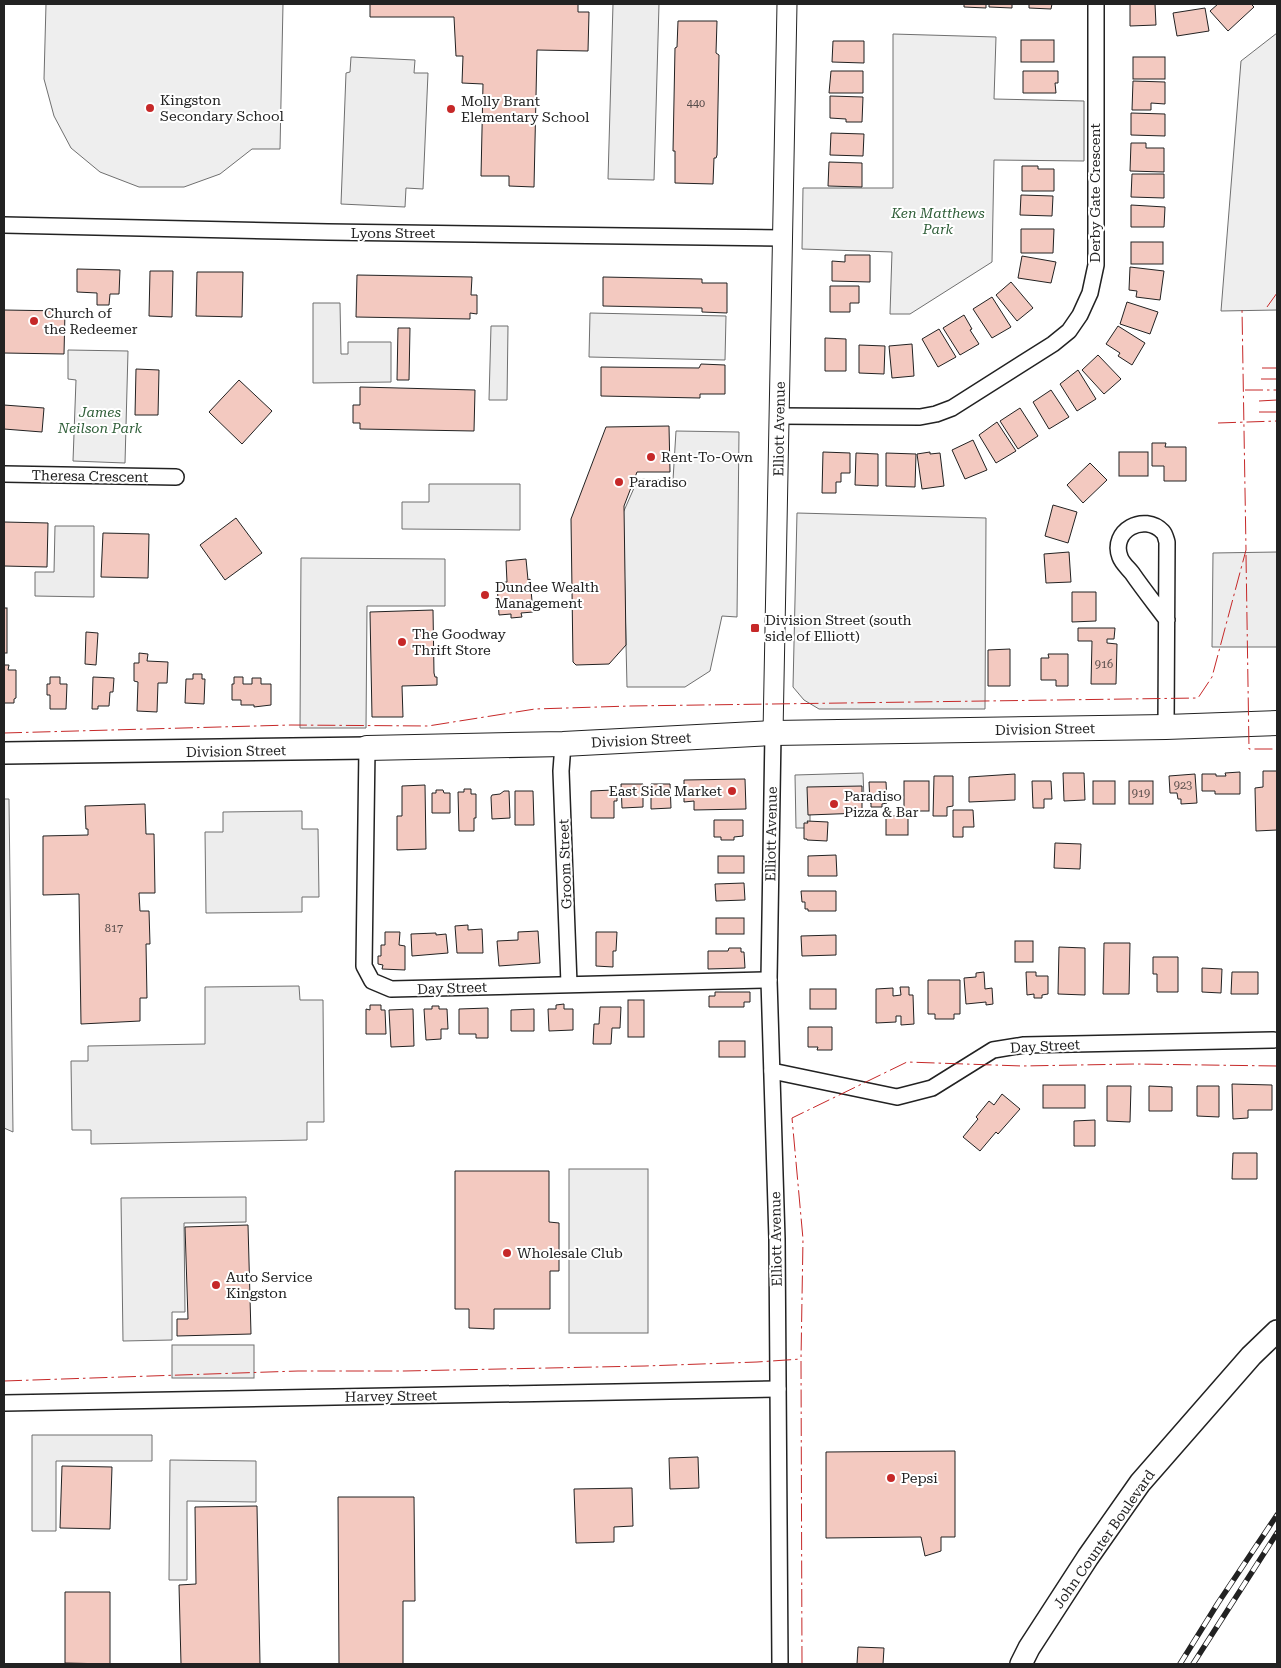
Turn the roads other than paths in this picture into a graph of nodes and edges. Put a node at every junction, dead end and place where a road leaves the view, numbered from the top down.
1 (787, 4) edge
2 (1096, 4) edge
3 (4, 225) edge
4 (782, 238) junction
5 (779, 416) junction
6 (4, 474) edge
7 (176, 477) dead end
8 (1167, 620) junction
9 (1277, 723) edge
10 (1166, 727) junction
11 (773, 733) junction
12 (562, 744) junction
13 (367, 748) junction
14 (4, 753) edge
15 (769, 980) junction
16 (569, 984) junction
17 (1274, 1040) dead end
18 (772, 1071) junction
19 (1277, 1331) edge
20 (778, 1389) junction
21 (4, 1403) edge
22 (780, 1664) edge
23 (1021, 1664) edge

1 - 4 street, Elliott Avenue
2 - 5 street, Derby Gate Crescent
3 - 4 street, Lyons Street
4 - 5 street, Elliott Avenue
5 - 11 street, Elliott Avenue
6 - 7 street, Theresa Crescent
8 - 8 street
8 - 10 street
9 - 10 main road, Division Street
10 - 11 main road, Division Street
11 - 12 main road, Division Street
11 - 15 street, Elliott Avenue
12 - 13 main road, Division Street
12 - 16 street, Groom Street
13 - 14 main road, Division Street
13 - 16 street, Day Street
15 - 16 street, Day Street
15 - 18 street, Elliott Avenue
17 - 18 street, Day Street
18 - 20 street, Elliott Avenue
19 - 23 main road, John Counter Boulevard
20 - 21 street, Harvey Street
20 - 22 street, Elliott Avenue

